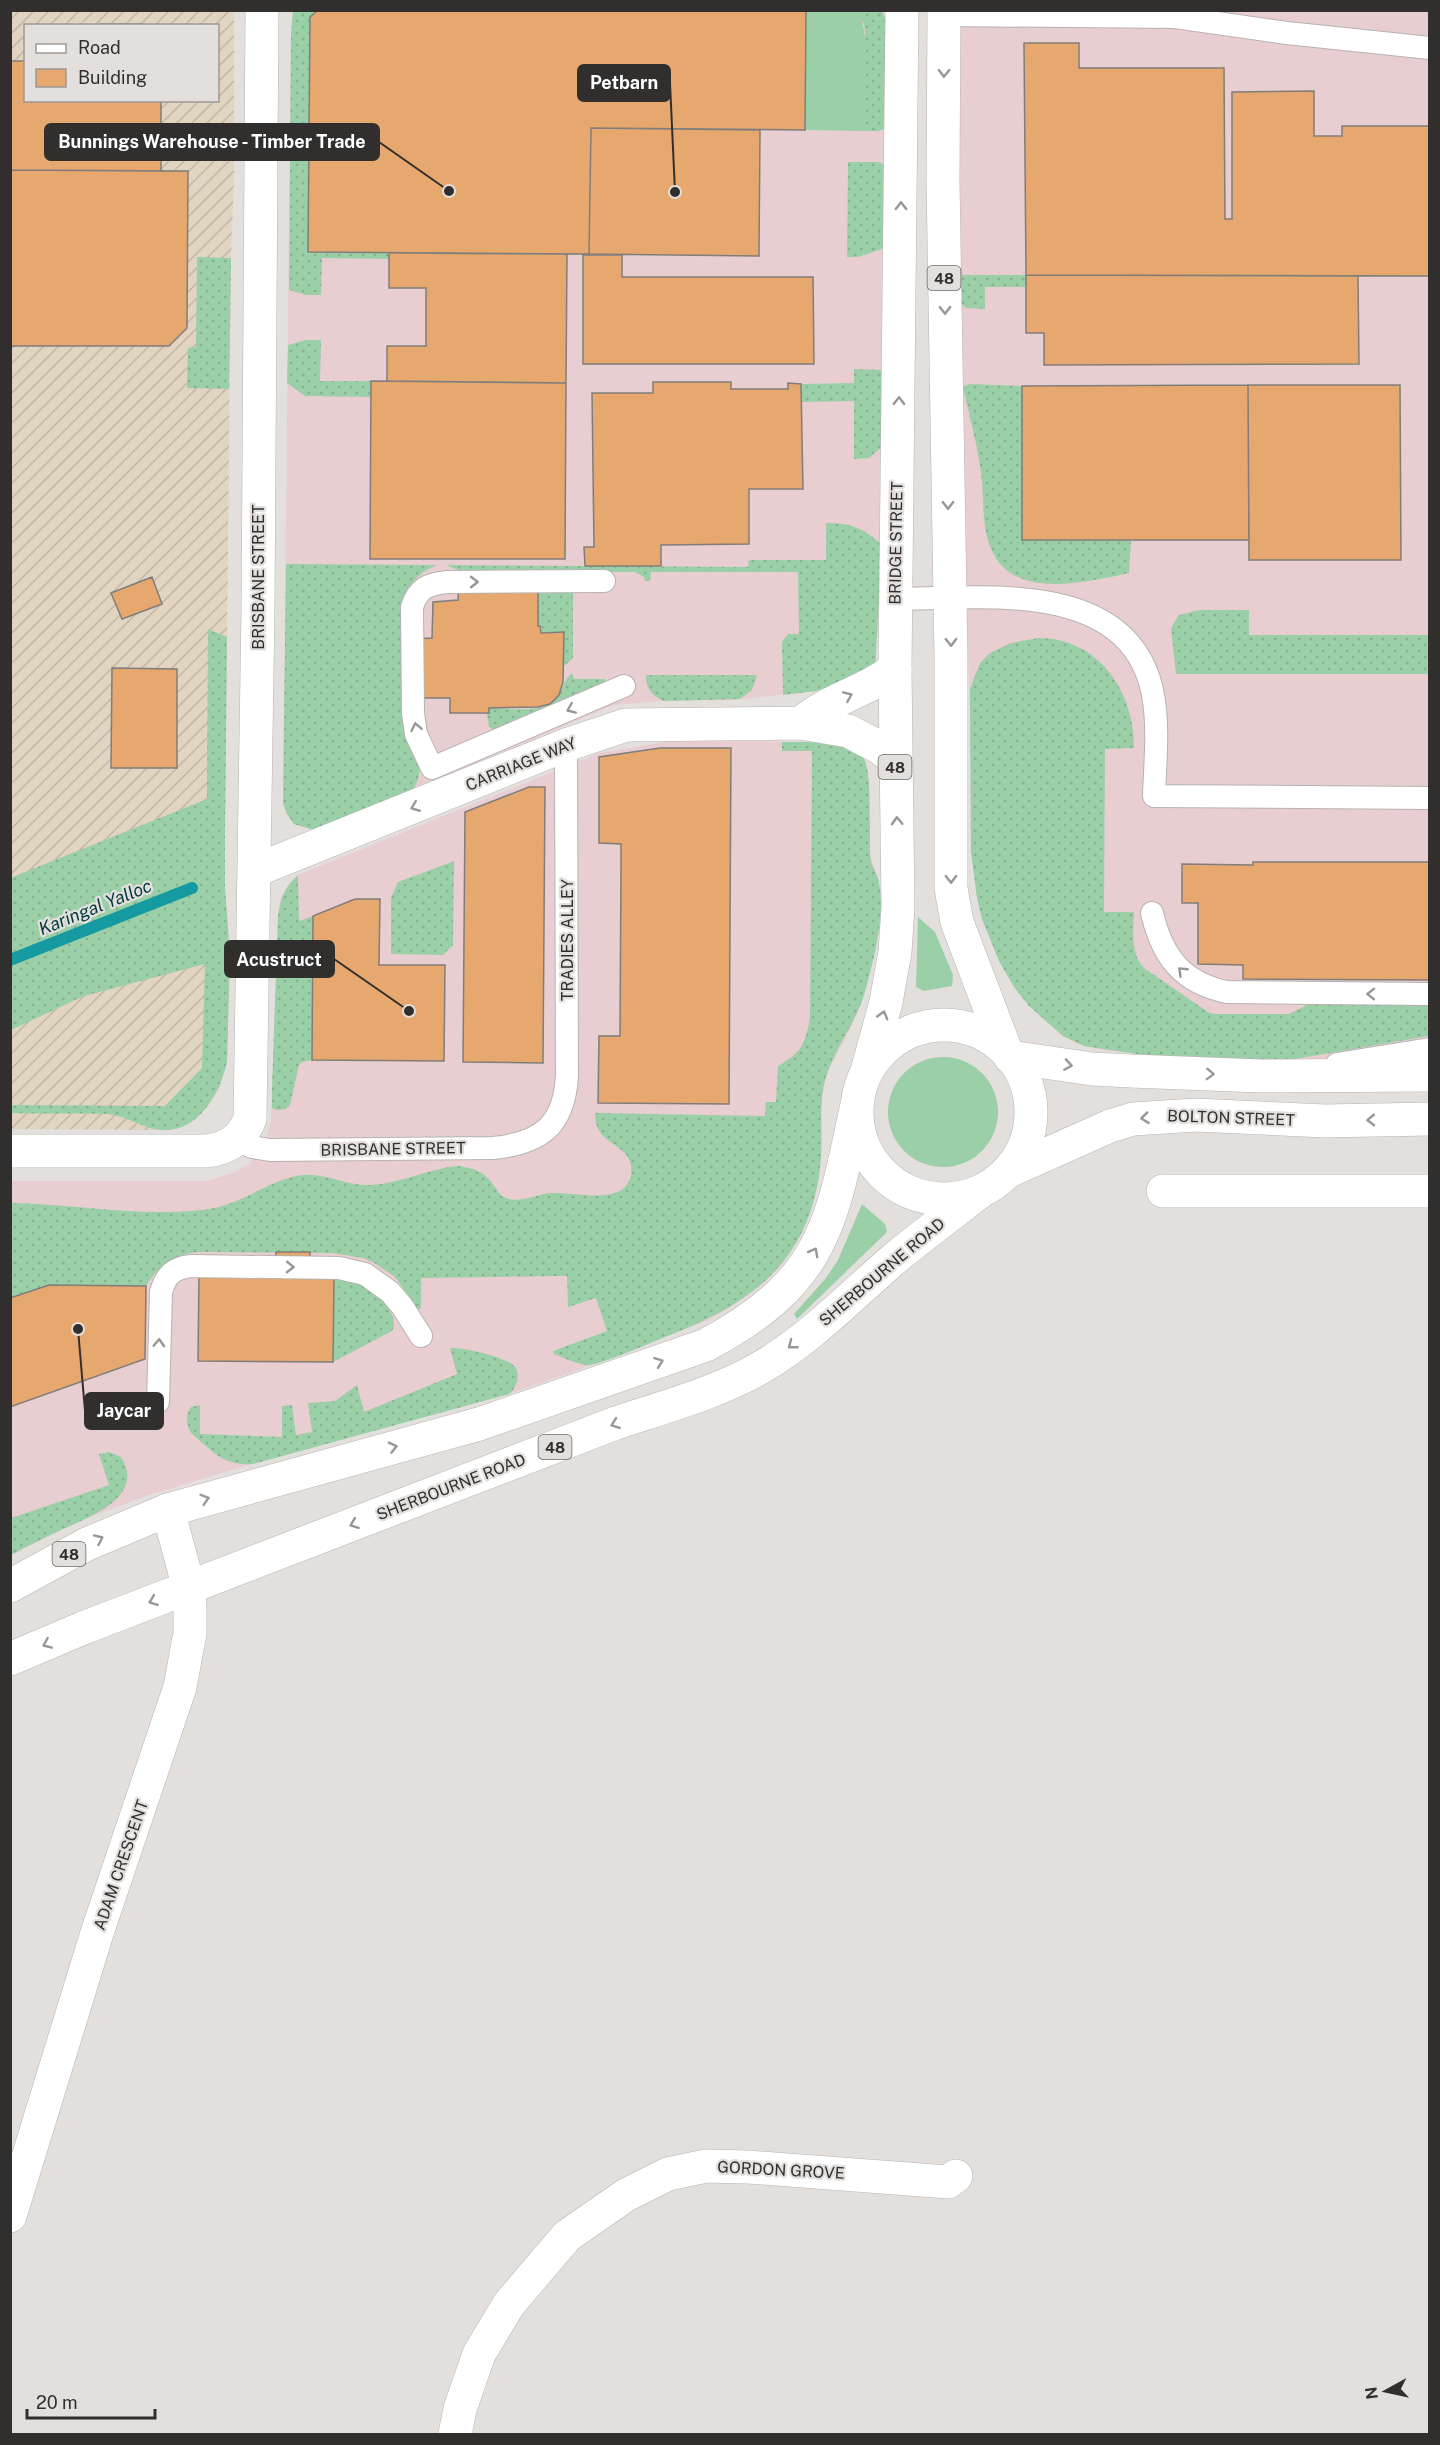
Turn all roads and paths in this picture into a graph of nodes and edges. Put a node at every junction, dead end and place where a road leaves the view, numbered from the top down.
1 (262, 10) edge
2 (902, 10) edge
3 (944, 13) edge
4 (1430, 48) edge
5 (604, 581) dead end
6 (950, 598) junction
7 (896, 599) junction
8 (895, 669) junction
9 (624, 686) dead end
10 (801, 723) junction
11 (566, 745) junction
12 (895, 760) junction
13 (438, 782) junction
14 (1430, 798) edge
15 (254, 871) junction
16 (1152, 913) dead end
17 (1430, 994) edge
18 (1430, 1049) edge
19 (1008, 1054) junction
20 (1430, 1075) edge
21 (1261, 1076) junction
22 (862, 1085) junction
23 (1430, 1119) edge
24 (547, 1131) joint
25 (237, 1140) junction
26 (10, 1151) edge
27 (995, 1180) junction
28 (1164, 1191) dead end
29 (1430, 1191) edge
30 (422, 1336) dead end
31 (158, 1402) dead end
32 (168, 1510) junction
33 (10, 1586) edge
34 (189, 1588) junction
35 (10, 1659) edge
36 (956, 2176) dead end
37 (10, 2216) edge
38 (455, 2434) edge

1 - 15 main road, BRISBANE STREET
7 -> 2 main road, BRIDGE STREET / 48
3 - 4 lane
3 -> 6 main road, 48
13 -> 5 lane
6 - 7 lane
6 - 14 lane
6 -> 19 main road, 48
7 - 8 main road, BRIDGE STREET / 48
10 -> 8 main road
8 - 12 main road, BRIDGE STREET / 48
9 -> 13 lane
10 - 11 main road, CARRIAGE WAY
10 - 12 main road, CARRIAGE WAY
11 - 13 main road, CARRIAGE WAY
11 - 24 lane, TRADIES ALLEY
22 -> 12 main road, BRIDGE STREET / 48
13 -> 15 main road, CARRIAGE WAY
15 - 25 main road, BRISBANE STREET
17 -> 16 lane
18 - 21 lane
19 -> 21 main road
19 - 22 main road, 48
19 - 27 main road, 48
20 - 21 main road
22 - 27 main road, 48
32 -> 22 main road, 48
23 -> 27 main road, BOLTON STREET
24 - 25 lane, BRISBANE STREET
25 - 26 main road
27 -> 34 main road, SHERBOURNE ROAD / 48
28 - 29 main road
31 -> 30 lane
33 -> 32 main road, 48
32 - 34 main road, ADAM CRESCENT
34 -> 35 main road, SHERBOURNE ROAD / 48
34 - 37 main road, ADAM CRESCENT
36 - 38 main road, GORDON GROVE

